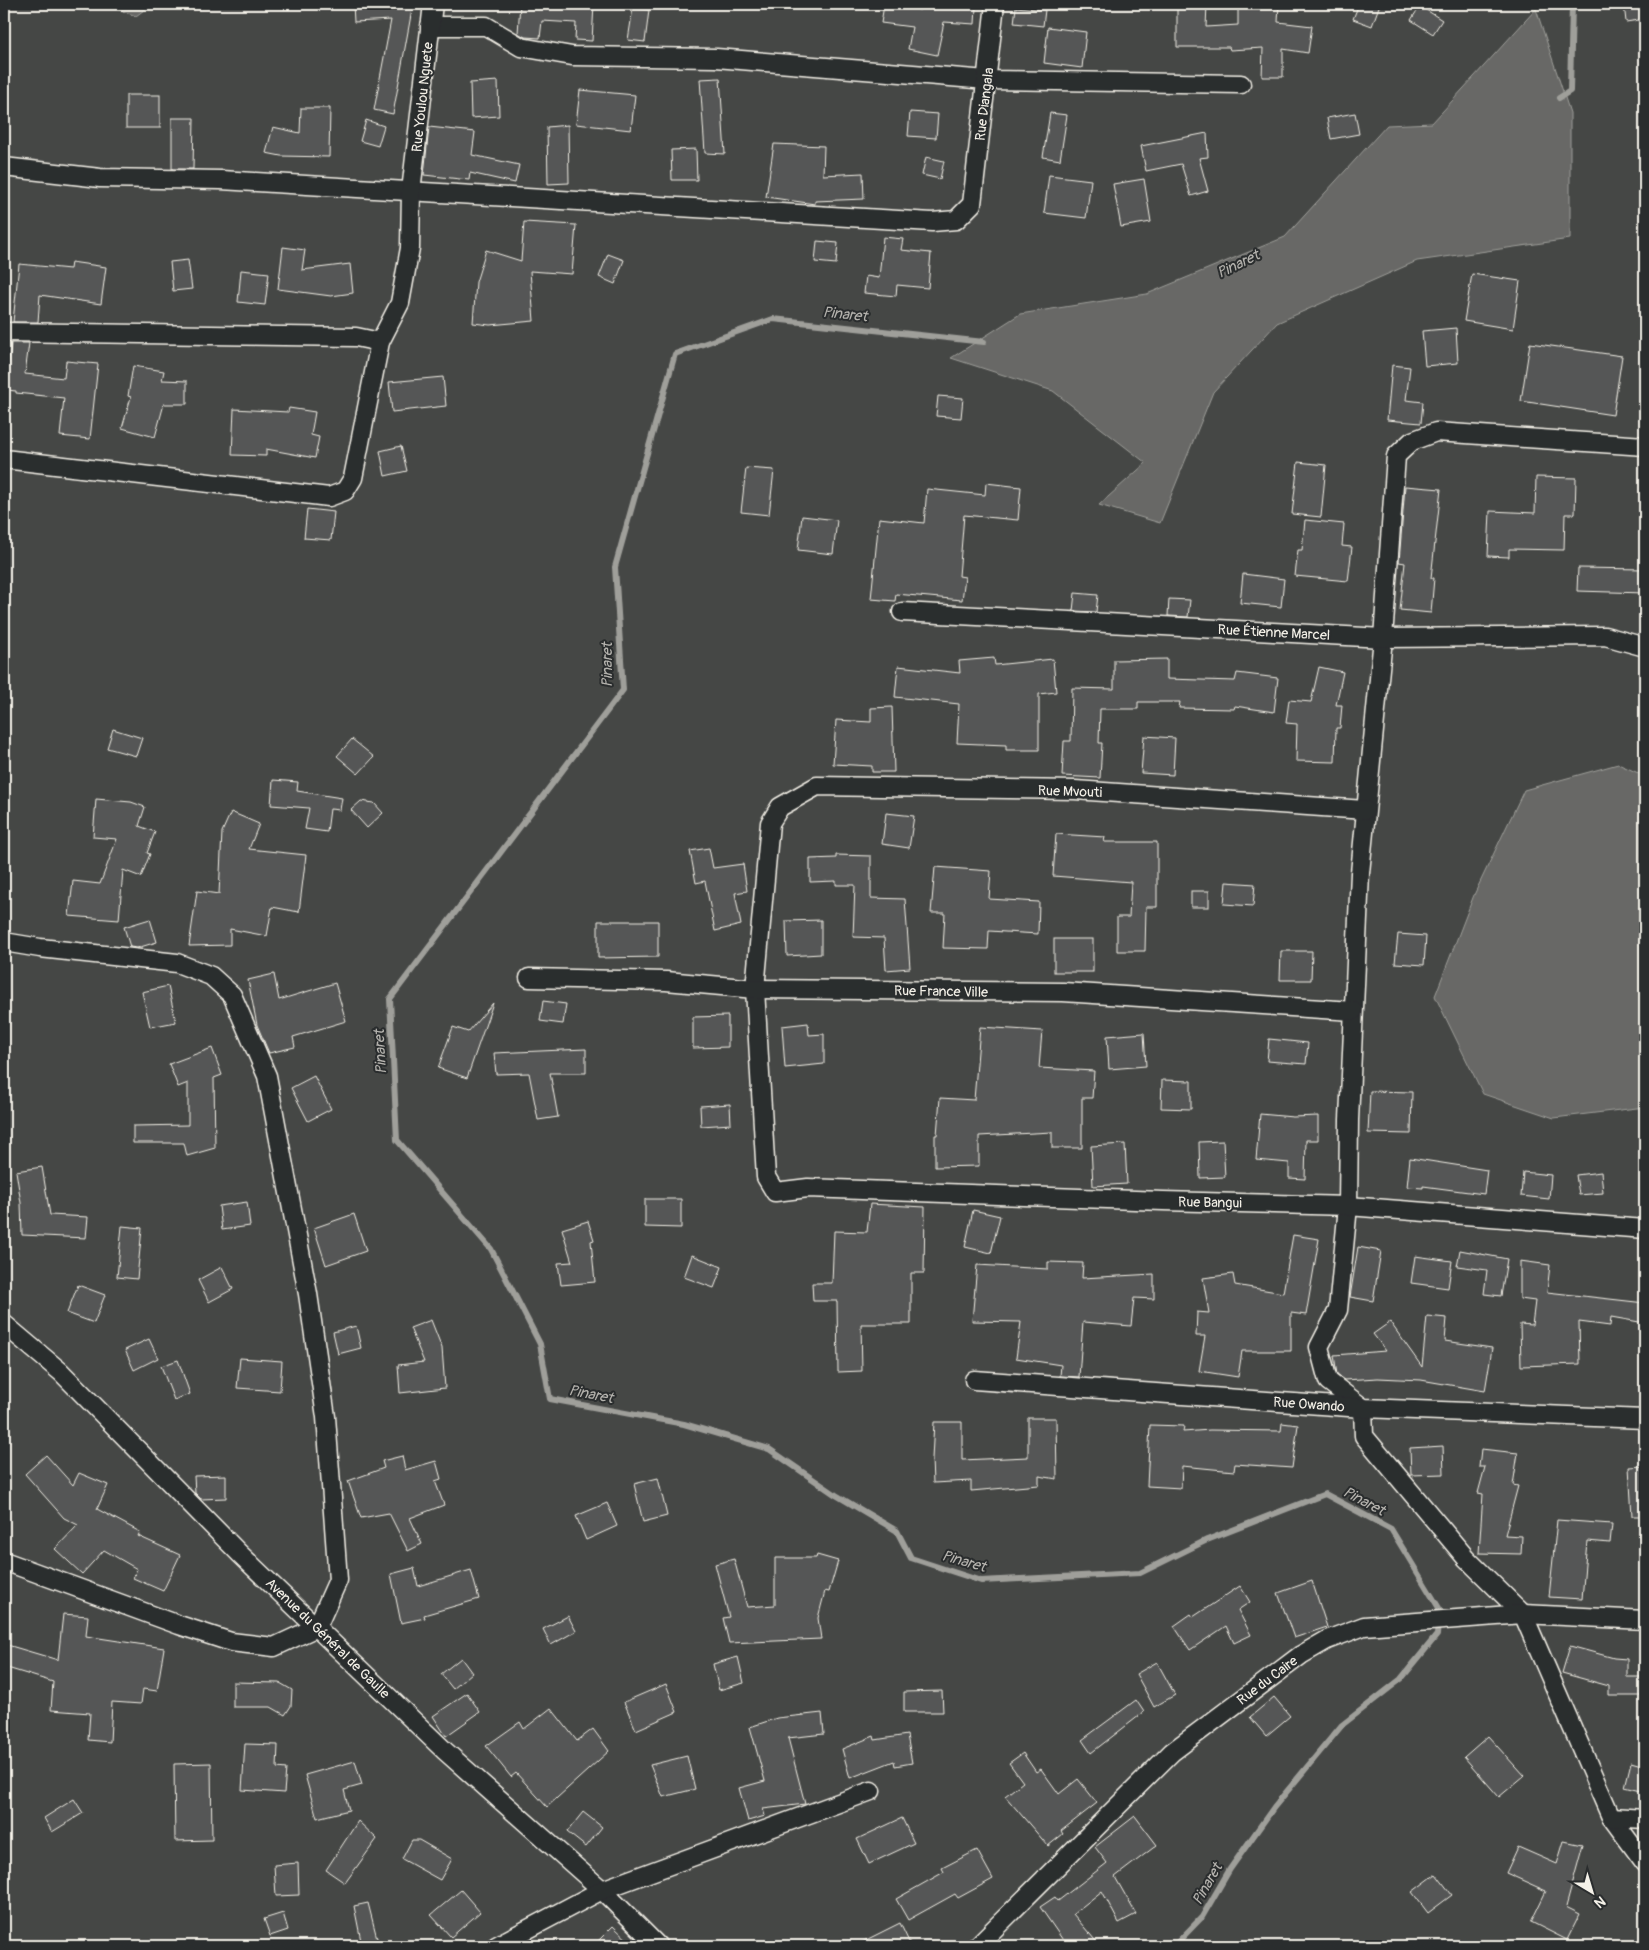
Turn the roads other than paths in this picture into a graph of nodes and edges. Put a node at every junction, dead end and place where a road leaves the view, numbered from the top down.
1 (433, 4) edge
2 (995, 4) edge
3 (430, 26) junction
4 (987, 80) junction
5 (1241, 84) dead end
6 (4, 167) edge
7 (411, 191) junction
8 (4, 332) edge
9 (380, 342) junction
10 (1645, 446) edge
11 (4, 459) edge
12 (902, 612) dead end
13 (1383, 638) junction
14 (1645, 646) edge
15 (1365, 810) junction
16 (4, 942) edge
17 (529, 978) dead end
18 (755, 989) junction
19 (1353, 1011) junction
20 (1348, 1206) junction
21 (1645, 1229) edge
22 (4, 1324) edge
23 (974, 1380) dead end
24 (1363, 1408) junction
25 (1645, 1419) edge
26 (4, 1561) edge
27 (1523, 1614) junction
28 (1645, 1620) edge
29 (318, 1627) junction
30 (871, 1791) dead end
31 (1611, 1817) junction
32 (1645, 1819) edge
33 (1645, 1863) edge
34 (602, 1890) junction
35 (496, 1946) edge
36 (658, 1946) edge
37 (977, 1946) edge

1 - 3 street, Rue Youlou Nguete
2 - 4 street, Rue Diangala
3 - 4 street
3 - 7 street, Rue Youlou Nguete
4 - 5 street
4 - 7 street, Rue Diangala
6 - 7 street
7 - 9 street, Rue Youlou Nguete
8 - 9 street
9 - 11 street, Rue Youlou Nguete
10 - 13 street
12 - 13 street, Rue Étienne Marcel
13 - 14 street, Rue Étienne Marcel
13 - 15 street
15 - 18 street, Rue Mvouti
15 - 19 street
16 - 29 street
17 - 18 street, Rue France Ville
18 - 19 street, Rue France Ville
18 - 20 street, Rue Bangui
19 - 20 street
20 - 21 street, Rue Bangui
20 - 24 street
22 - 29 street, Avenue du Général de Gaulle
23 - 24 street, Rue Owando
24 - 25 street, Rue Owando
24 - 27 street
26 - 29 street
27 - 28 street, Rue du Caire
27 - 31 street
27 - 37 street, Rue du Caire
29 - 34 street, Avenue du Général de Gaulle
30 - 34 street
31 - 32 street
31 - 33 street
34 - 35 street
34 - 36 street, Avenue du Général de Gaulle

